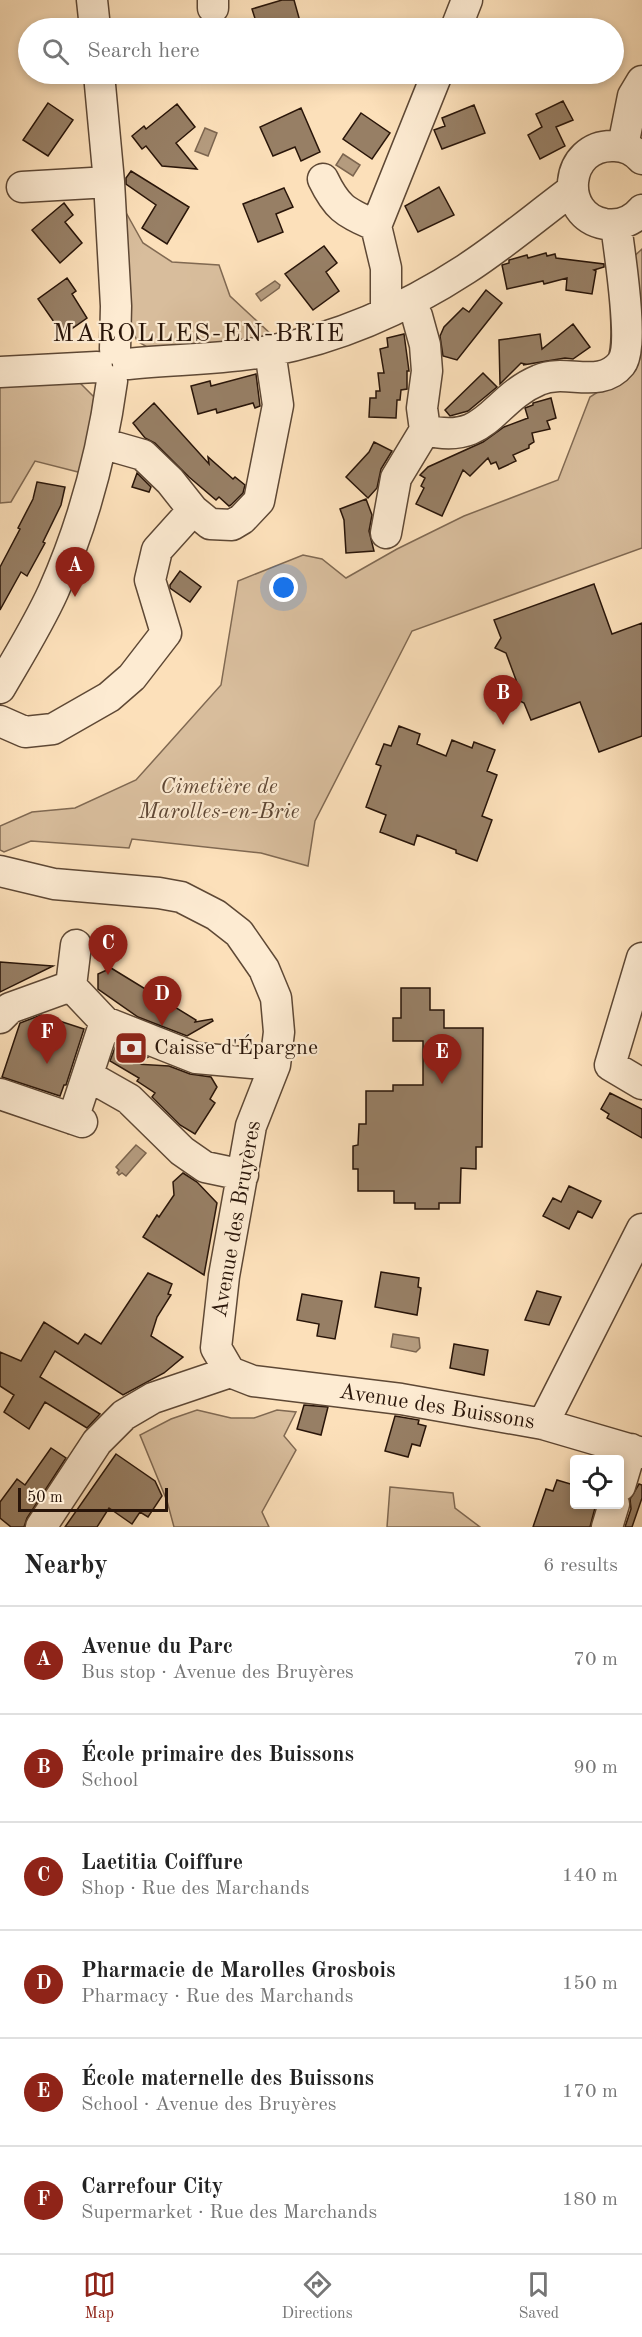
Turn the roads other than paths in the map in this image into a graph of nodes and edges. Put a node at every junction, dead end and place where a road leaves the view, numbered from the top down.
1 (92, 0) edge
2 (467, 0) edge
3 (94, 18) edge
4 (460, 18) edge
5 (642, 81) edge
6 (100, 84) edge
7 (433, 84) edge
8 (633, 153) edge
9 (323, 179) dead end
10 (109, 182) junction
11 (22, 187) dead end
12 (572, 190) junction
13 (642, 210) edge
14 (616, 225) junction
15 (376, 226) junction
16 (397, 308) junction
17 (270, 351) junction
18 (113, 365) junction
19 (0, 372) edge
20 (425, 430) junction
21 (101, 443) junction
22 (192, 510) junction
23 (386, 533) dead end
24 (0, 688) edge
25 (0, 721) edge
26 (0, 872) edge
27 (76, 945) dead end
28 (642, 958) edge
29 (71, 986) junction
30 (0, 1018) edge
31 (105, 1022) junction
32 (252, 1063) dead end
33 (99, 1082) dead end
34 (642, 1084) edge
35 (0, 1094) edge
36 (243, 1175) junction
37 (642, 1229) edge
38 (230, 1372) junction
39 (543, 1424) junction
40 (637, 1451) edge
41 (624, 1478) edge
42 (612, 1509) edge
43 (41, 1527) edge
44 (607, 1527) edge

1 - 3 street
2 - 4 street
5 - 8 street
6 - 10 street
7 - 15 street
8 - 12 street
9 - 15 street
10 - 11 street
10 - 18 street
12 - 14 street
12 - 16 street
13 - 14 street
14 - 20 street
15 - 16 street
16 - 17 street
16 - 20 street
17 - 18 street
17 - 22 street
18 - 19 street
18 - 21 street
20 - 23 street
21 - 22 street
21 - 24 street
22 - 25 street
26 - 36 street, Avenue des Bruyères
27 - 29 street
28 - 34 street
29 - 30 street
29 - 31 street
31 - 32 street
31 - 35 street
33 - 36 street
36 - 38 street, Avenue des Bruyères
37 - 39 street
38 - 39 street, Avenue des Buissons
38 - 43 street
39 - 40 street, Avenue des Buissons
40 - 41 street
42 - 44 street

